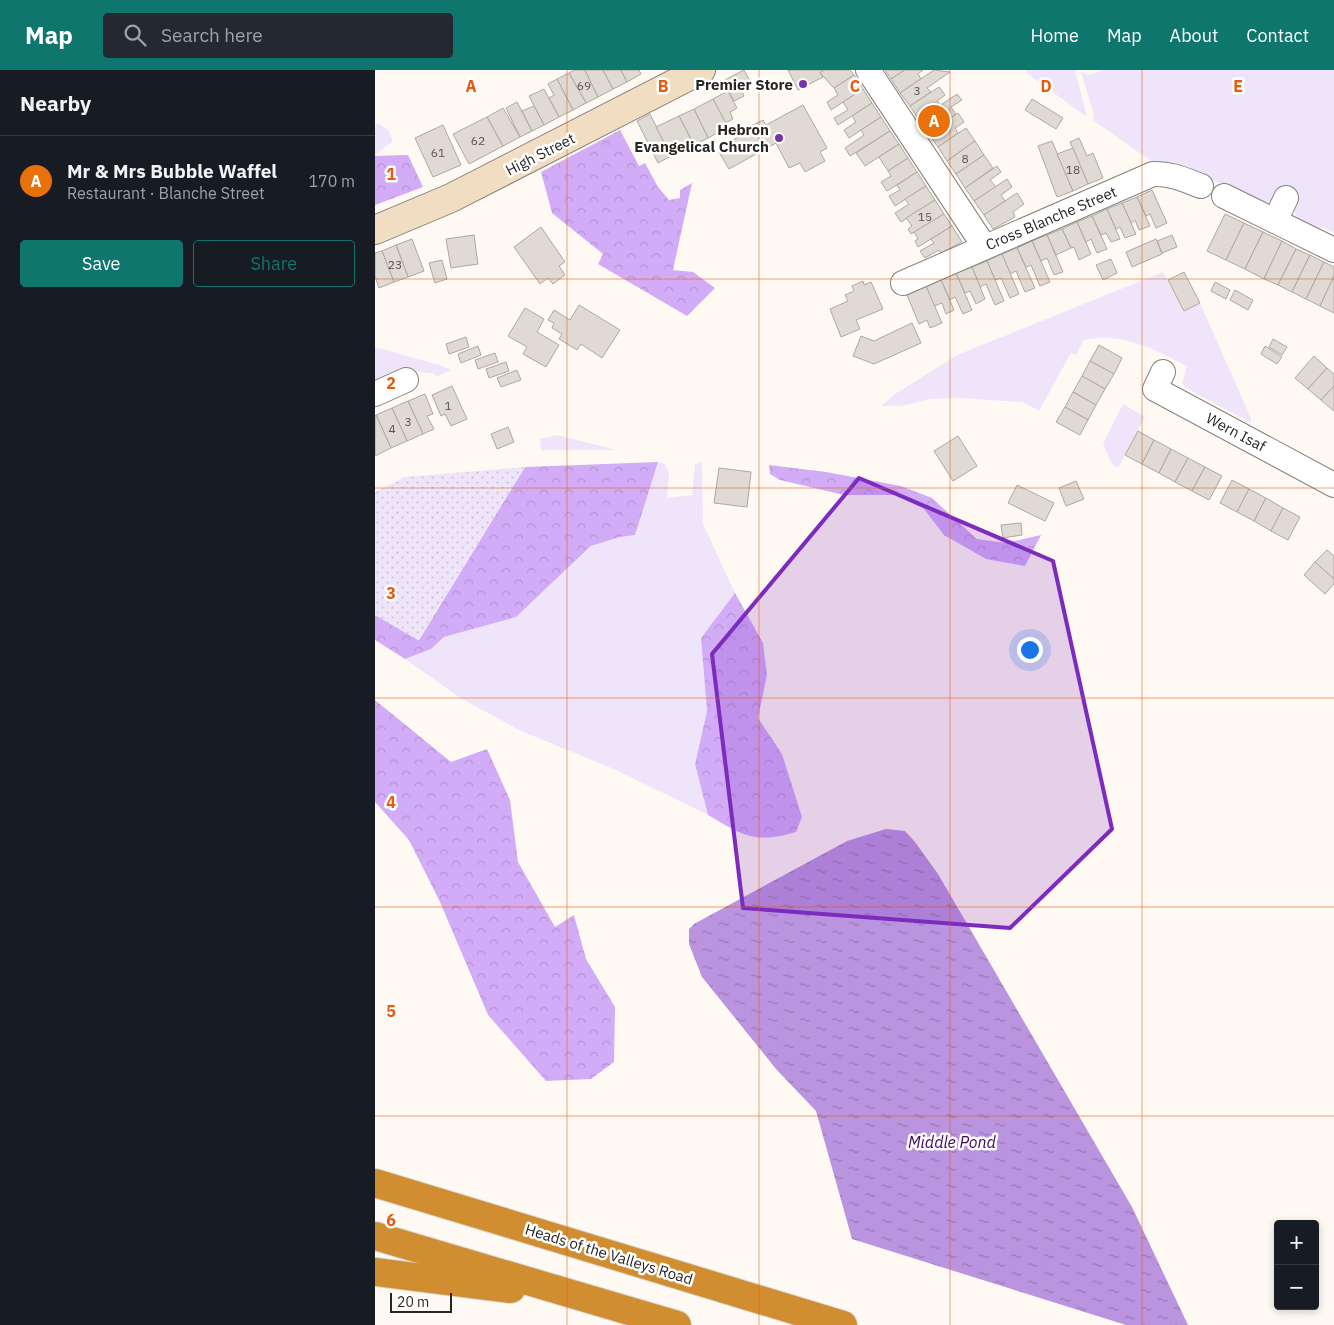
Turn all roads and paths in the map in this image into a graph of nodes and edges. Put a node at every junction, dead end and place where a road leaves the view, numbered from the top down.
1 (701, 70) edge
2 (868, 70) edge
3 (1201, 186) dead end
4 (1224, 196) dead end
5 (1286, 198) dead end
6 (1275, 221) junction
7 (375, 230) edge
8 (984, 246) junction
9 (1334, 250) edge
10 (903, 283) dead end
11 (1163, 372) dead end
12 (406, 380) dead end
13 (375, 394) edge
14 (1334, 485) edge
15 (378, 1183) edge
16 (375, 1236) edge
17 (375, 1272) edge
18 (597, 1300) junction
19 (677, 1325) edge
20 (843, 1325) edge

1 - 7 street, High Street
2 - 8 street
3 - 8 street, Cross Blanche Street
4 - 6 street
5 - 6 street
6 - 9 street
8 - 10 street, Cross Blanche Street
11 - 14 street, Wern Isaf
12 - 13 street
15 - 20 highway, Heads of the Valleys Road
16 - 18 highway
17 - 18 highway
18 - 19 highway

